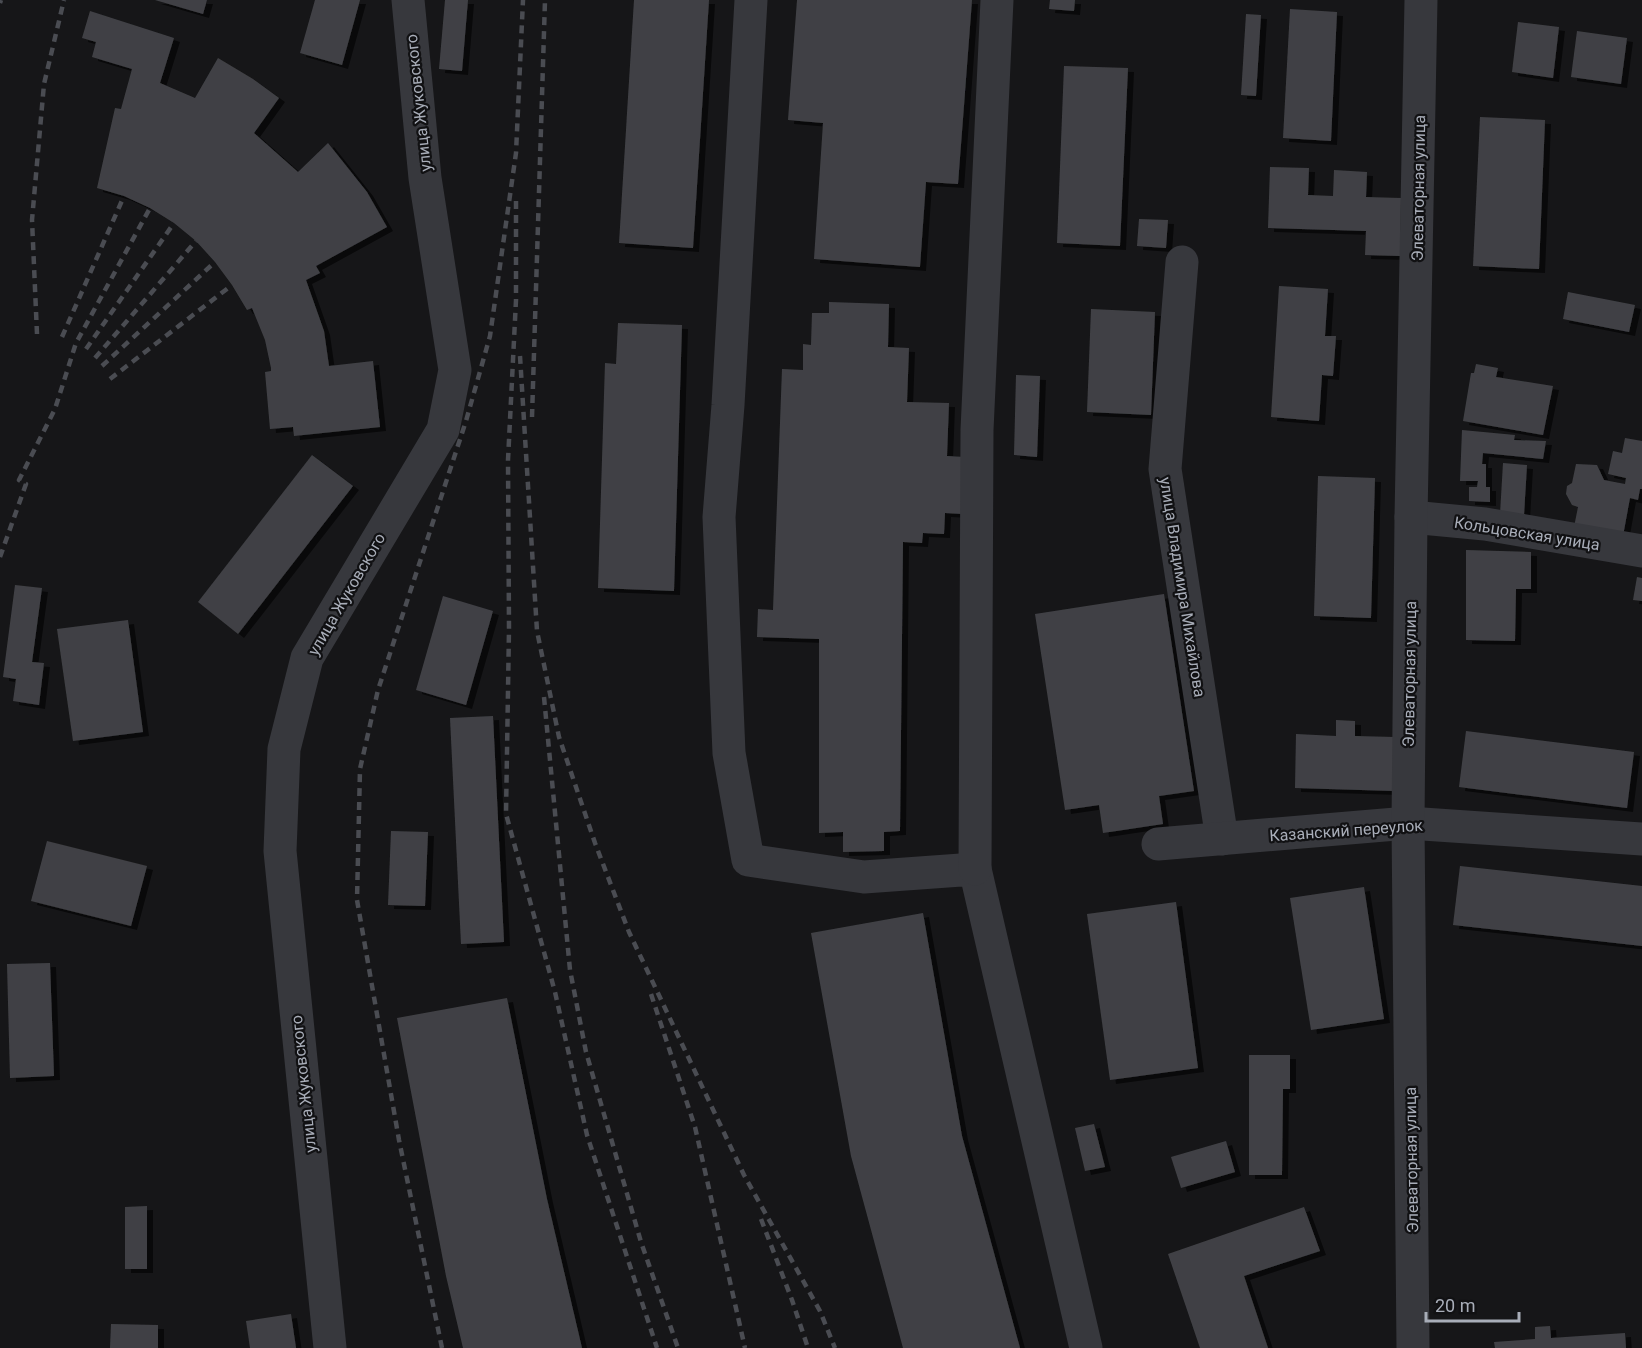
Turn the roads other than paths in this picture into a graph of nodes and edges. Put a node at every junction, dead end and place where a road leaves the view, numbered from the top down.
1 (408, 0) edge
2 (751, 0) edge
3 (997, 0) edge
4 (1421, 0) edge
5 (1182, 262) dead end
6 (1411, 517) junction
7 (1642, 551) edge
8 (1408, 824) junction
9 (1222, 839) junction
10 (1642, 839) edge
11 (1158, 844) dead end
12 (975, 869) junction
13 (330, 1348) edge
14 (1086, 1348) edge
15 (1413, 1348) edge

1 - 13 street, улица Жуковского
2 - 12 street
3 - 12 street
4 - 6 street, Элеваторная улица
5 - 9 street, улица Владимира Михайлова
6 - 7 street, Кольцовская улица
6 - 8 street, Элеваторная улица
8 - 9 street, Казанский переулок
8 - 10 street, Казанский переулок
8 - 15 street, Элеваторная улица
9 - 11 street, Казанский переулок
12 - 14 street

